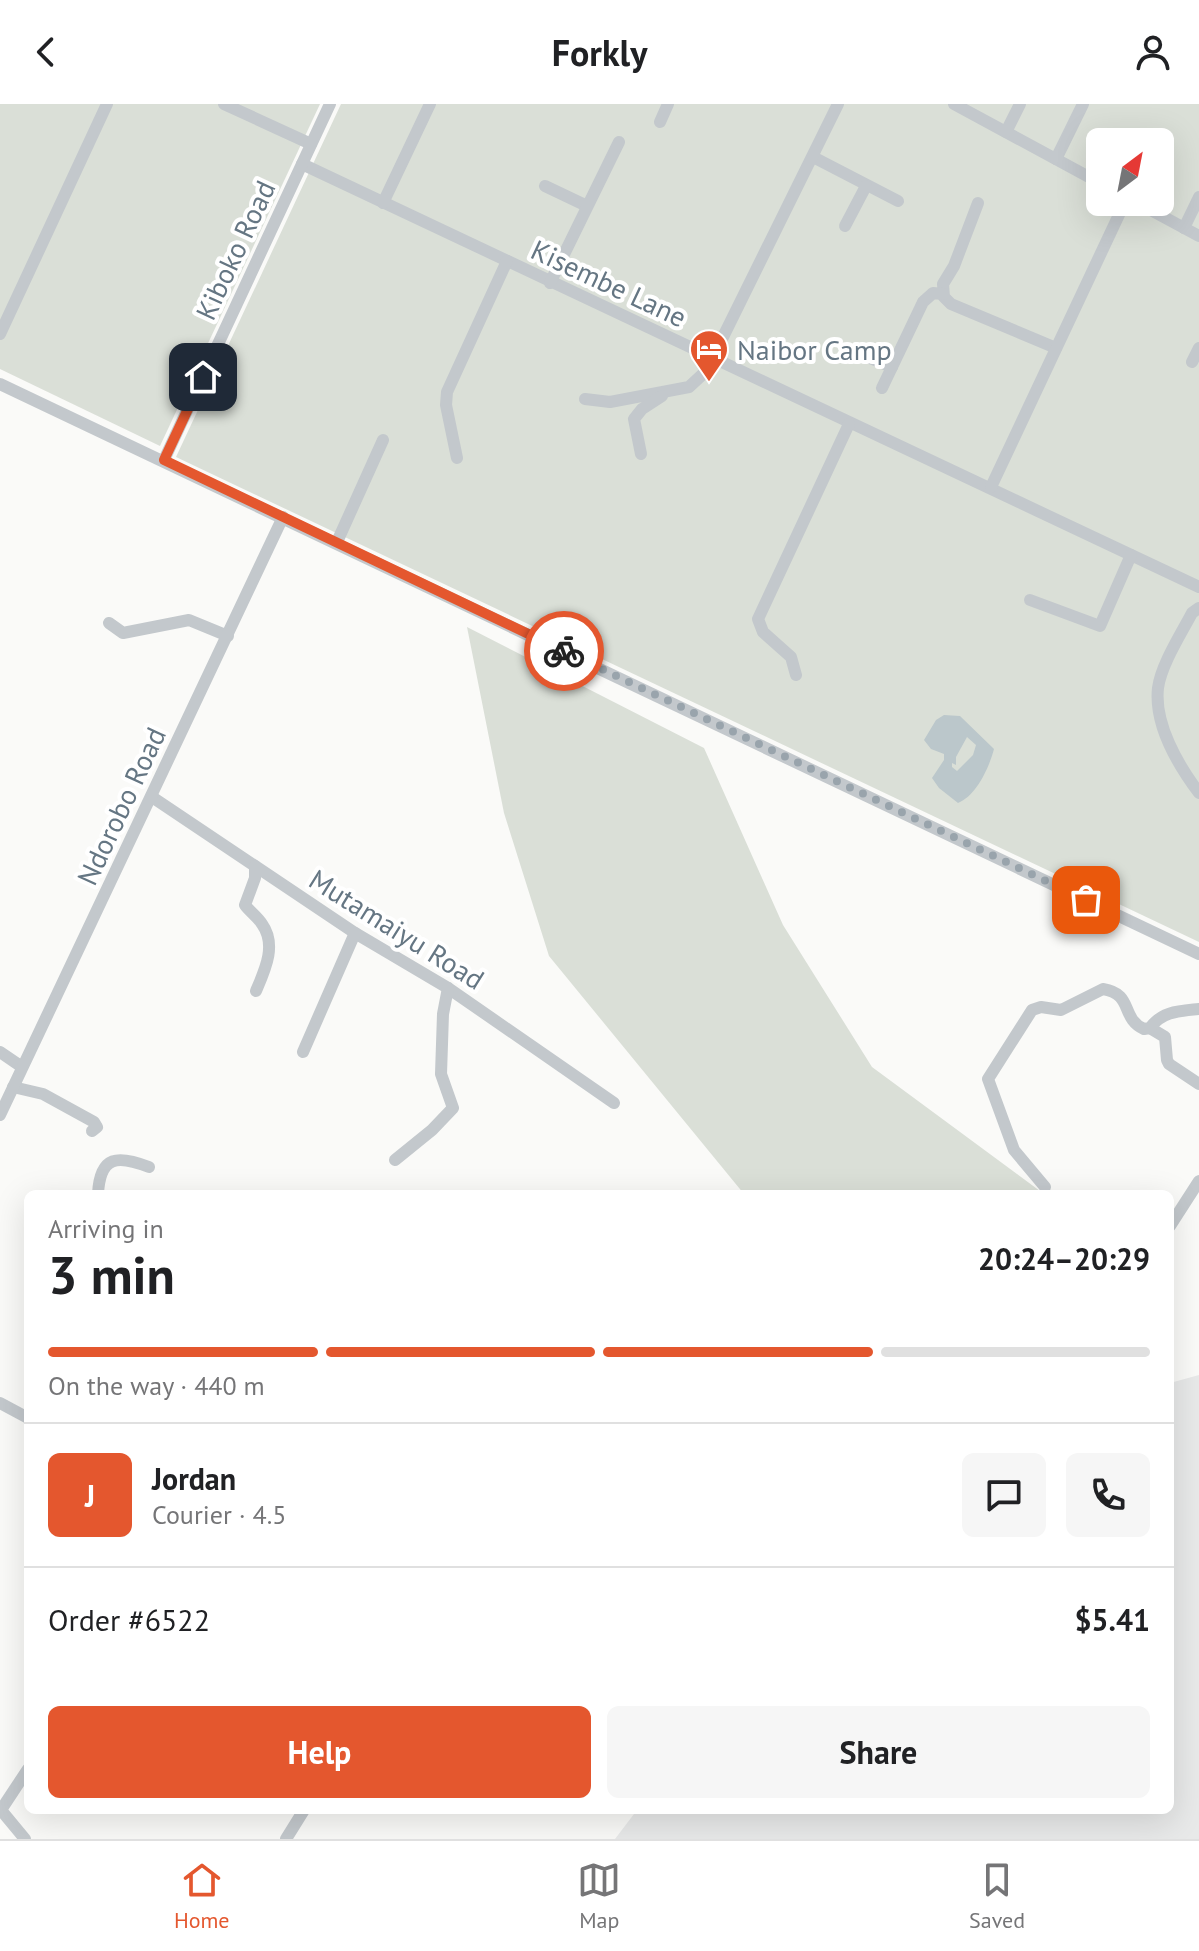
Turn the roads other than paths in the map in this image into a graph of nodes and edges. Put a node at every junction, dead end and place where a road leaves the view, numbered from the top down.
1 (107, 104) edge
2 (224, 104) edge
3 (330, 104) edge
4 (430, 104) edge
5 (668, 104) edge
6 (838, 104) edge
7 (954, 104) edge
8 (1020, 104) edge
9 (1083, 104) edge
10 (660, 122) dead end
11 (1006, 132) junction
12 (619, 142) dead end
13 (311, 144) junction
14 (813, 157) junction
15 (1056, 159) junction
16 (302, 164) junction
17 (1086, 175) edge
18 (545, 186) dead end
19 (866, 186) junction
20 (1199, 197) edge
21 (898, 201) dead end
22 (383, 203) junction
23 (978, 203) dead end
24 (587, 206) junction
25 (1118, 216) edge
26 (1162, 216) edge
27 (845, 226) dead end
28 (1184, 228) junction
29 (1199, 236) edge
30 (507, 261) junction
31 (550, 283) junction
32 (943, 294) junction
33 (0, 334) edge
34 (723, 337) dead end
35 (1056, 348) junction
36 (1199, 348) edge
37 (865, 356) dead end
38 (717, 361) junction
39 (1192, 362) dead end
40 (892, 367) junction
41 (0, 384) edge
42 (882, 388) dead end
43 (668, 392) junction
44 (585, 399) dead end
45 (849, 424) junction
46 (383, 440) dead end
47 (641, 454) dead end
48 (457, 458) dead end
49 (164, 460) junction
50 (991, 487) junction
51 (283, 517) junction
52 (337, 542) junction
53 (1131, 555) junction
54 (1199, 587) edge
55 (1030, 600) dead end
56 (1199, 608) edge
57 (109, 623) dead end
58 (228, 636) junction
59 (796, 675) dead end
60 (1199, 793) edge
61 (152, 797) junction
62 (255, 866) junction
63 (355, 933) junction
64 (1199, 954) edge
65 (448, 988) junction
66 (256, 991) dead end
67 (1199, 1009) edge
68 (1150, 1028) junction
69 (0, 1052) edge
70 (303, 1052) dead end
71 (22, 1067) junction
72 (1199, 1084) edge
73 (13, 1087) junction
74 (614, 1103) dead end
75 (0, 1115) edge
76 (92, 1131) dead end
77 (395, 1160) dead end
78 (149, 1167) dead end
79 (1199, 1181) edge
80 (1045, 1187) dead end
81 (98, 1190) edge
82 (1174, 1220) edge
83 (0, 1403) edge
84 (24, 1416) edge
85 (24, 1775) edge
86 (1, 1811) edge
87 (302, 1814) edge
88 (25, 1839) edge
89 (286, 1839) edge

1 - 33 street
2 - 13 street
3 - 13 street, Kiboko Road
4 - 22 street
5 - 10 street
6 - 14 street
7 - 11 street
8 - 11 street
9 - 15 street
11 - 15 street
12 - 24 street
13 - 16 street, Kiboko Road
14 - 19 street
14 - 34 street
15 - 17 street
16 - 22 street, Kisembe Lane
16 - 49 street, Kiboko Road
18 - 24 street
19 - 21 street
19 - 27 street
20 - 28 street
22 - 30 street, Kisembe Lane
23 - 32 street
24 - 31 street
25 - 35 street
26 - 28 street
28 - 29 street
30 - 31 street, Kisembe Lane
30 - 48 street
31 - 38 street, Kisembe Lane
32 - 35 street
32 - 40 street
35 - 50 street
36 - 39 street
37 - 40 street
38 - 43 street
38 - 45 street, Kisembe Lane
40 - 42 street
41 - 49 street
43 - 44 street
43 - 47 street
45 - 50 street, Kisembe Lane
45 - 59 street
46 - 52 street
49 - 51 street
50 - 53 street, Kisembe Lane
51 - 52 street
51 - 58 street, Ndorobo Road
52 - 64 street
53 - 54 street, Kisembe Lane
53 - 55 street
56 - 60 street
57 - 58 street
58 - 61 street, Ndorobo Road
61 - 62 street, Mutamaiyu Road
61 - 71 street, Ndorobo Road
62 - 63 street, Mutamaiyu Road
62 - 66 street
63 - 65 street, Mutamaiyu Road
63 - 70 street
65 - 74 street, Mutamaiyu Road
65 - 77 street
67 - 68 street
68 - 72 street
68 - 80 street
69 - 71 street
71 - 73 street, Ndorobo Road
73 - 75 street, Ndorobo Road
73 - 76 street
78 - 81 street
79 - 82 street
83 - 84 street
85 - 86 street
86 - 88 street
87 - 89 street

